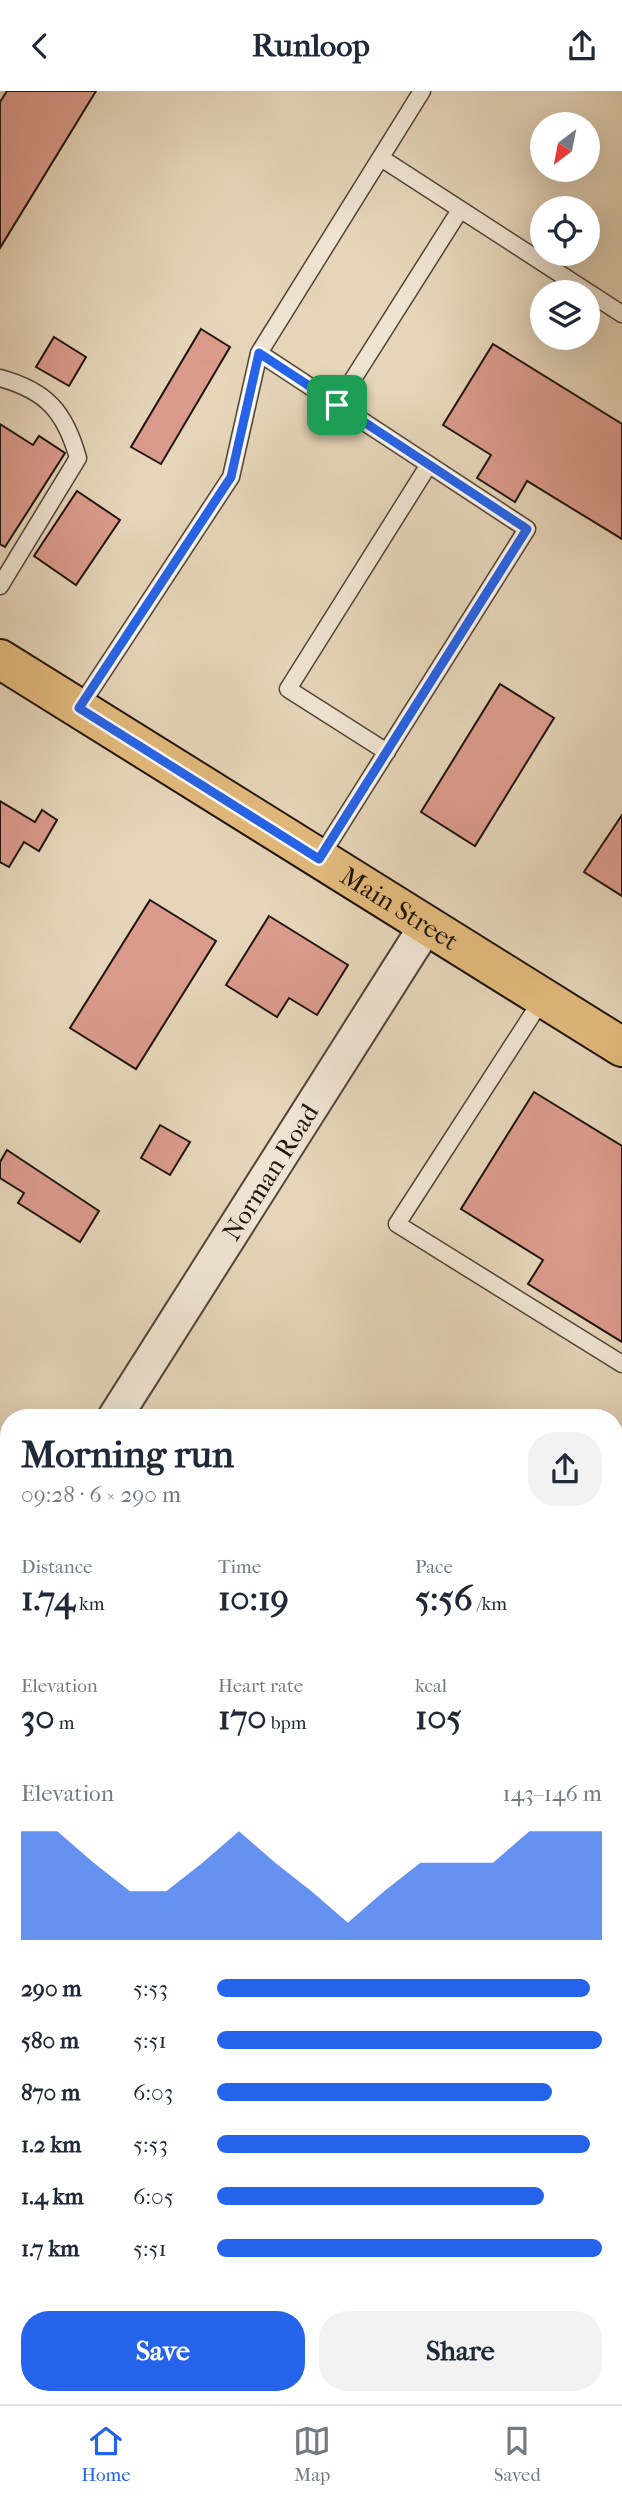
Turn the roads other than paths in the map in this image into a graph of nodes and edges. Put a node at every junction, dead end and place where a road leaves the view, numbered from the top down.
1 (422, 91) edge
2 (381, 159) junction
3 (460, 210) junction
4 (569, 280) edge
5 (600, 300) edge
6 (622, 314) edge
7 (259, 353) junction
8 (0, 378) edge
9 (337, 405) junction
10 (428, 466) junction
11 (0, 586) edge
12 (0, 659) edge
13 (79, 708) junction
14 (387, 752) junction
15 (319, 859) junction
16 (426, 926) junction
17 (543, 998) junction
18 (622, 1047) edge
19 (622, 1364) edge
20 (120, 1409) edge

1 - 2 lane
2 - 3 lane
2 - 7 lane
3 - 4 lane
3 - 9 lane
5 - 6 lane
7 - 9 lane
7 - 13 lane
8 - 11 lane
9 - 10 lane
10 - 14 lane
10 - 14 lane
12 - 13 main road, Main Street
13 - 15 main road, Main Street
14 - 15 lane
15 - 16 main road, Main Street
16 - 17 main road, Main Street
16 - 20 street, Norman Road
17 - 18 main road, Main Street
17 - 19 lane

